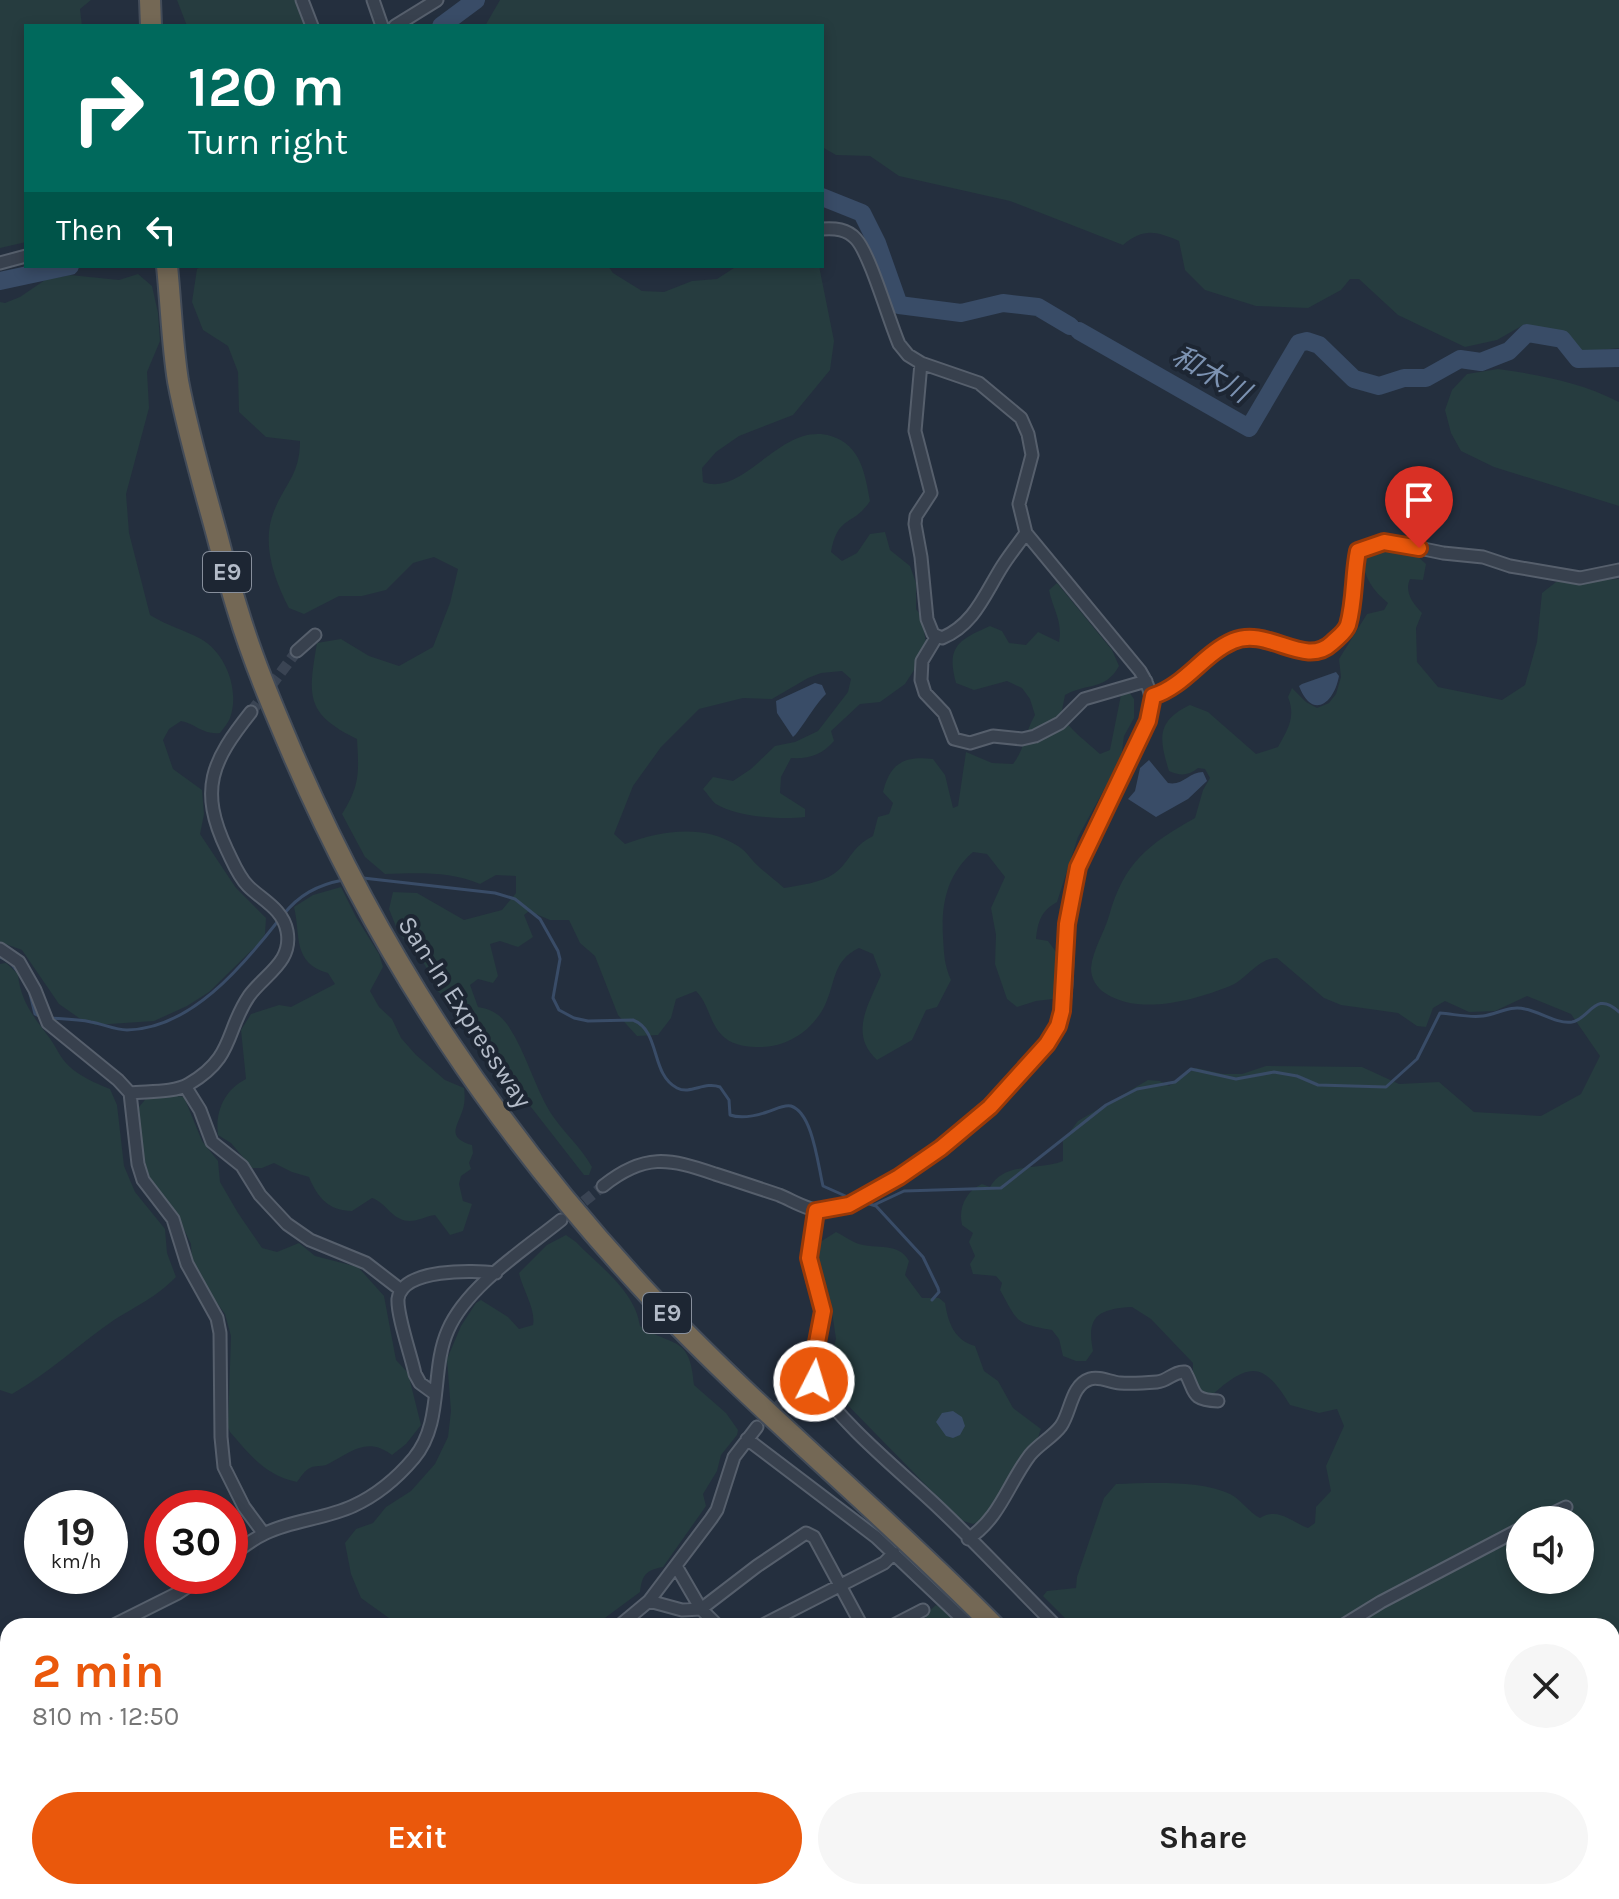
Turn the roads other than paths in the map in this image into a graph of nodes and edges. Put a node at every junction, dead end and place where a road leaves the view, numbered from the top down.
1 (150, 0) edge
2 (302, 0) edge
3 (373, 0) edge
4 (437, 0) edge
5 (151, 24) edge
6 (311, 24) edge
7 (381, 24) edge
8 (398, 24) edge
9 (824, 229) edge
10 (24, 257) edge
11 (0, 263) edge
12 (167, 268) edge
13 (921, 363) junction
14 (1026, 533) junction
15 (1619, 570) edge
16 (315, 635) dead end
17 (937, 636) junction
18 (297, 651) tunnel mouth
19 (1146, 681) junction
20 (1153, 696) junction
21 (251, 712) tunnel mouth
22 (0, 949) edge
23 (185, 1086) junction
24 (130, 1093) junction
25 (603, 1186) tunnel mouth
26 (816, 1211) junction
27 (561, 1220) tunnel mouth
28 (496, 1273) junction
29 (401, 1290) junction
30 (814, 1381) junction
31 (795, 1389) tunnel mouth
32 (435, 1394) junction
33 (1218, 1401) dead end
34 (757, 1427) tunnel mouth
35 (747, 1439) junction
36 (264, 1534) junction
37 (1506, 1536) edge
38 (968, 1539) junction
39 (248, 1545) edge
40 (894, 1553) junction
41 (676, 1566) junction
42 (840, 1585) junction
43 (176, 1594) edge
44 (649, 1601) junction
45 (701, 1609) junction
46 (923, 1610) dead end
47 (128, 1618) edge
48 (629, 1618) edge
49 (710, 1618) edge
50 (776, 1618) edge
51 (858, 1618) edge
52 (908, 1618) edge
53 (962, 1618) edge
54 (986, 1618) edge
55 (1048, 1618) edge
56 (1355, 1618) edge

1 - 5 highway
2 - 6 street
3 - 7 street
4 - 8 street
9 - 13 street
10 - 11 street
12 - 54 highway, San-In Expressway / E9
13 - 14 street
13 - 17 street
14 - 17 street
14 - 19 street
15 - 20 street
16 - 18 street
17 - 19 street
19 - 20 street
20 - 26 street
21 - 23 street
22 - 24 street
23 - 24 street
23 - 29 street
24 - 36 street
25 - 26 street
26 - 30 street
27 - 28 street
28 - 29 street
28 - 32 street
29 - 32 street
30 - 31 street
30 - 38 street
32 - 36 street
33 - 38 street
34 - 35 street
35 - 40 street
35 - 41 street
36 - 39 street
37 - 56 street
38 - 55 street
40 - 42 street
40 - 53 street
41 - 44 street
41 - 45 street
42 - 45 street
42 - 50 street
42 - 51 street
43 - 47 street
44 - 45 street
44 - 48 street
45 - 49 street
46 - 52 street

